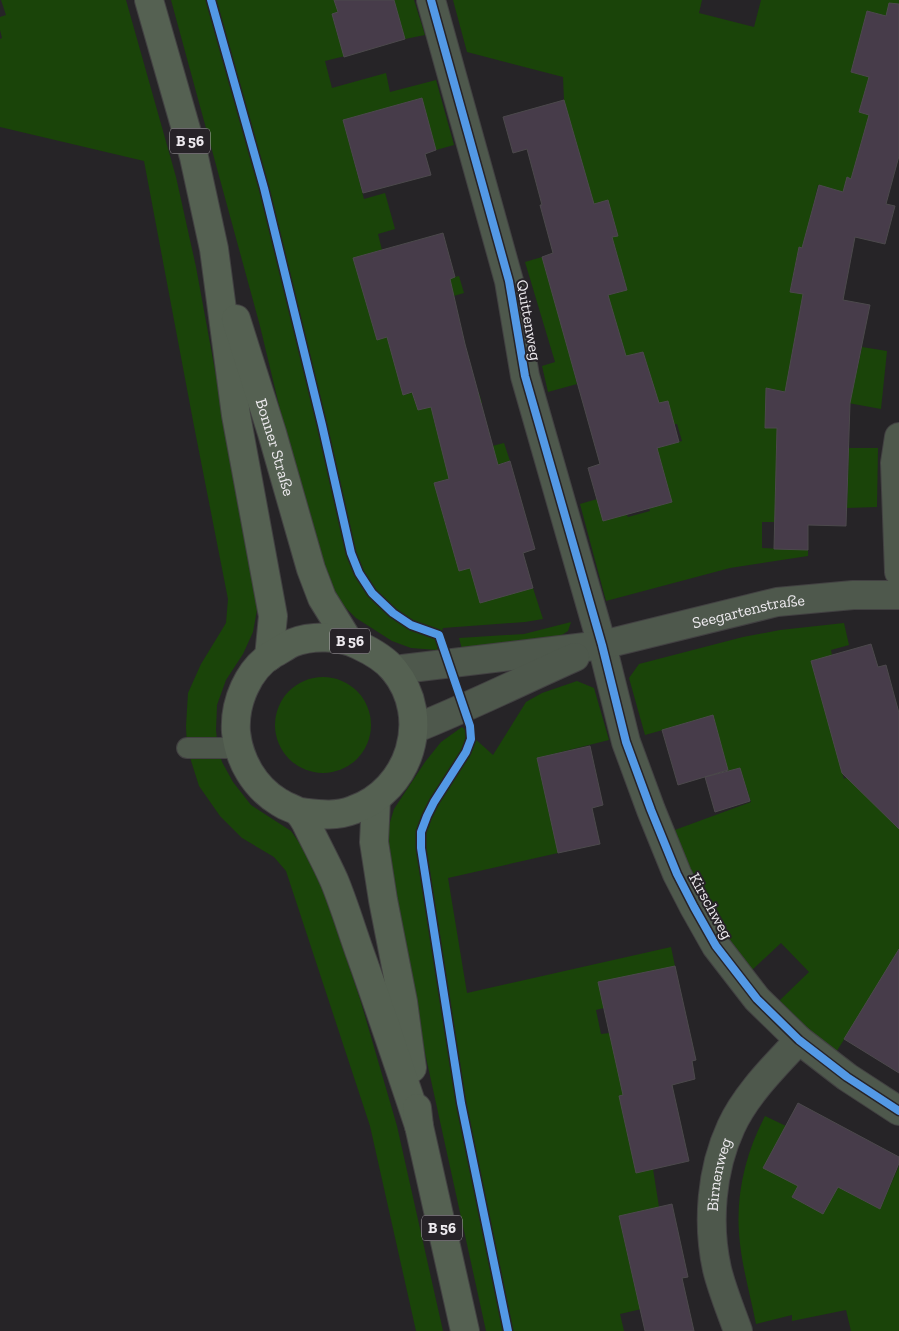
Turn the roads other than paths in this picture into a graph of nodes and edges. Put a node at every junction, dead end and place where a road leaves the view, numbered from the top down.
1 (149, 0) edge
2 (431, 0) edge
3 (214, 249) junction
4 (899, 437) edge
5 (899, 572) edge
6 (899, 594) edge
7 (348, 640) junction
8 (602, 645) junction
9 (268, 657) junction
10 (394, 670) junction
11 (414, 729) junction
12 (187, 748) dead end
13 (238, 748) junction
14 (376, 799) junction
15 (300, 812) junction
16 (800, 1040) junction
17 (899, 1111) edge
18 (420, 1126) junction
19 (465, 1331) edge
20 (738, 1331) edge

1 - 3 main road, Bonner Straße / B 56
2 - 8 street, Quittenweg
3 - 7 main road, Bonner Straße / B 56
3 - 9 main road, Bonner Straße / B 56
4 - 5 street
6 - 8 street, Seegartenstraße
7 - 9 main road, B 56
7 - 10 main road, B 56
8 - 10 street, Seegartenstraße
8 - 11 street, Seegartenstraße
8 - 16 street, Kirschweg
9 - 13 main road, B 56
10 - 11 main road, B 56
11 - 14 main road, B 56
12 - 13 lane
13 - 15 main road, B 56
14 - 15 main road, B 56
14 - 18 main road, B 56
15 - 18 main road, B 56
16 - 17 street, Kirschweg
16 - 20 street, Birnenweg
18 - 19 main road, B 56

